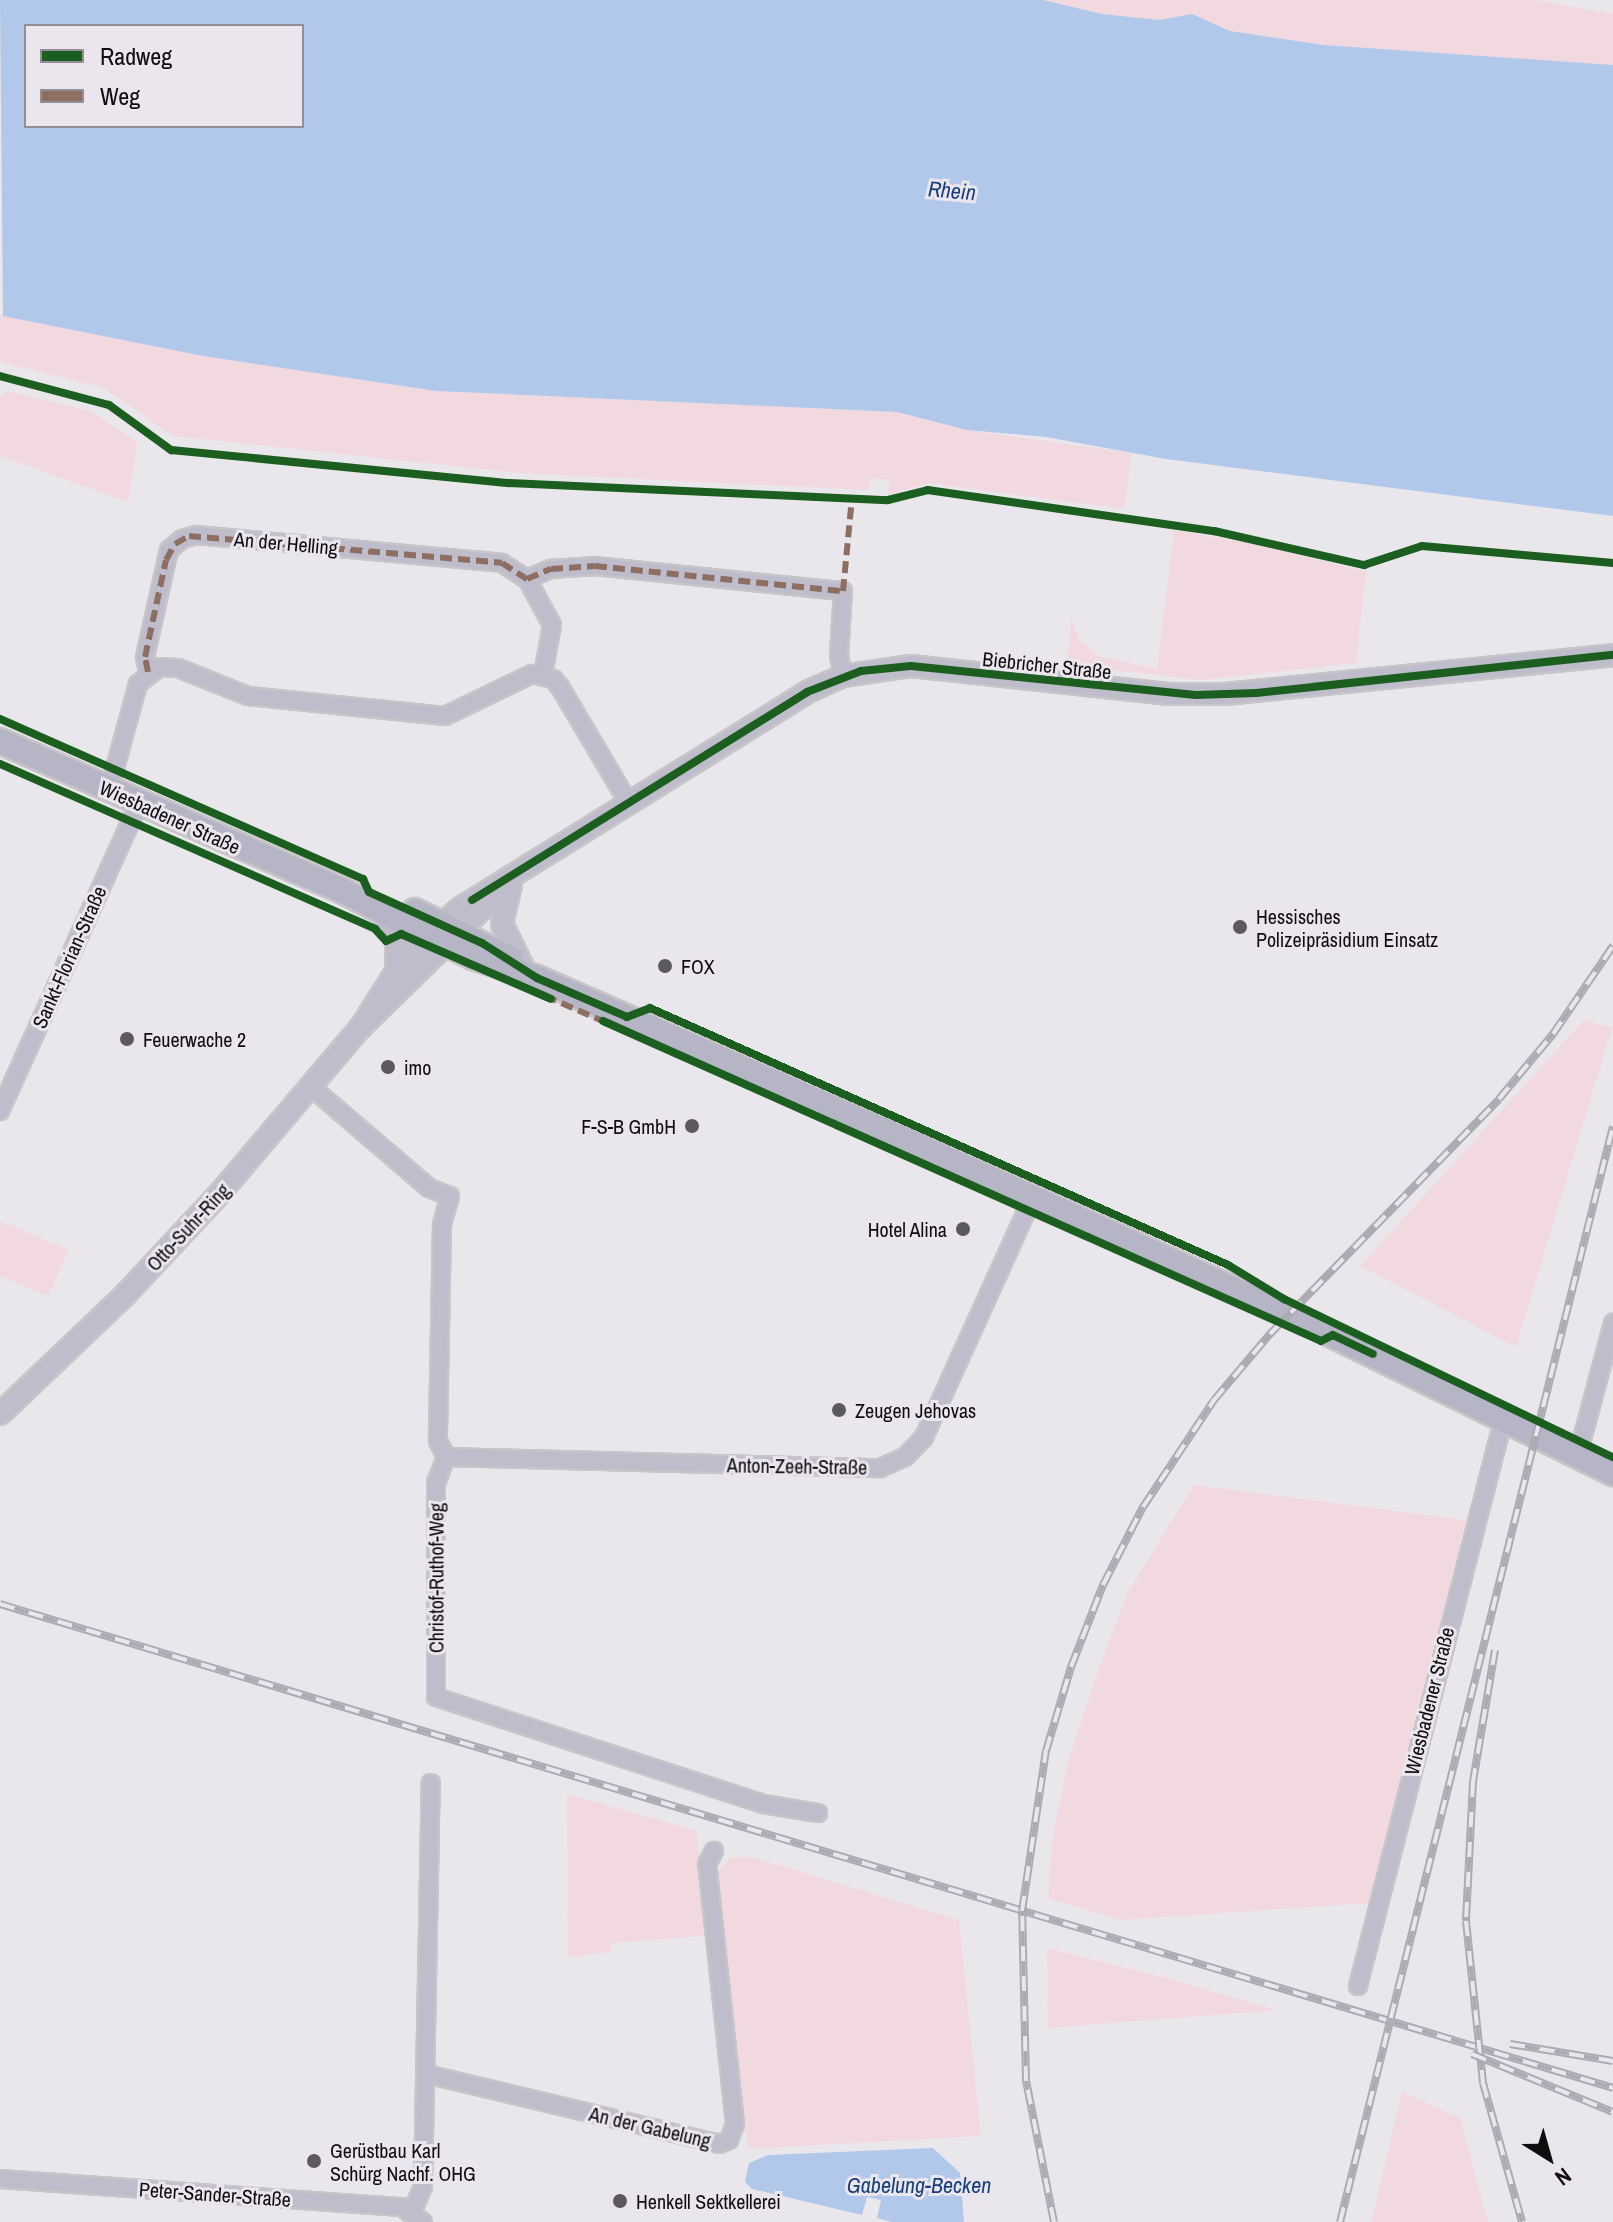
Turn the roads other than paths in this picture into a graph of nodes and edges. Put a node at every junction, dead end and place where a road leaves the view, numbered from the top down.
1 (527, 579) junction
2 (1613, 655) edge
3 (148, 672) junction
4 (543, 675) junction
5 (843, 676) junction
6 (0, 741) edge
7 (109, 790) junction
8 (628, 802) junction
9 (139, 803) junction
10 (530, 865) junction
11 (513, 880) junction
12 (341, 890) junction
13 (380, 910) junction
14 (441, 933) junction
15 (396, 969) junction
16 (530, 972) junction
17 (361, 1027) junction
18 (310, 1086) junction
19 (0, 1111) edge
20 (1032, 1199) junction
21 (1613, 1323) edge
22 (0, 1414) edge
23 (1504, 1417) junction
24 (1568, 1448) junction
25 (446, 1457) junction
26 (1613, 1473) edge
27 (431, 1783) dead end
28 (818, 1813) dead end
29 (714, 1851) dead end
30 (1358, 1986) dead end
31 (426, 2074) junction
32 (0, 2179) edge
33 (418, 2216) edge

1 - 3 street, An der Helling
1 - 4 street
1 - 5 street
2 - 5 street, Biebricher Straße
3 - 4 street
3 - 7 street, An der Helling
4 - 8 street
5 - 8 street, Biebricher Straße
6 - 7 main road, Wiesbadener Straße
7 - 9 main road, Wiesbadener Straße
8 - 10 street, Biebricher Straße
9 - 12 main road, Wiesbadener Straße
9 - 19 street, Sankt-Florian-Straße
10 - 11 street, Biebricher Straße
10 - 14 street, Biebricher Straße
11 - 14 street, Biebricher Straße
11 - 16 street
12 - 13 main road, Wiesbadener Straße
12 - 14 main road, Wiesbadener Straße
13 - 14 main road, Wiesbadener Straße
13 - 15 street
14 - 15 street, Otto-Suhr-Ring
14 - 16 main road, Wiesbadener Straße
14 - 17 street, Otto-Suhr-Ring
15 - 17 street, Otto-Suhr-Ring
16 - 20 main road, Wiesbadener Straße
17 - 18 street, Otto-Suhr-Ring
18 - 22 street, Otto-Suhr-Ring
18 - 25 street, Christof-Ruthof-Weg
20 - 23 main road, Wiesbadener Straße
20 - 25 street, Anton-Zeeh-Straße
21 - 24 street
23 - 24 main road, Wiesbadener Straße
23 - 30 street, Wiesbadener Straße
24 - 26 main road, Wiesbadener Straße
25 - 28 street, Christof-Ruthof-Weg
27 - 31 street
29 - 31 street, An der Gabelung
31 - 33 street
32 - 33 street, Peter-Sander-Straße

